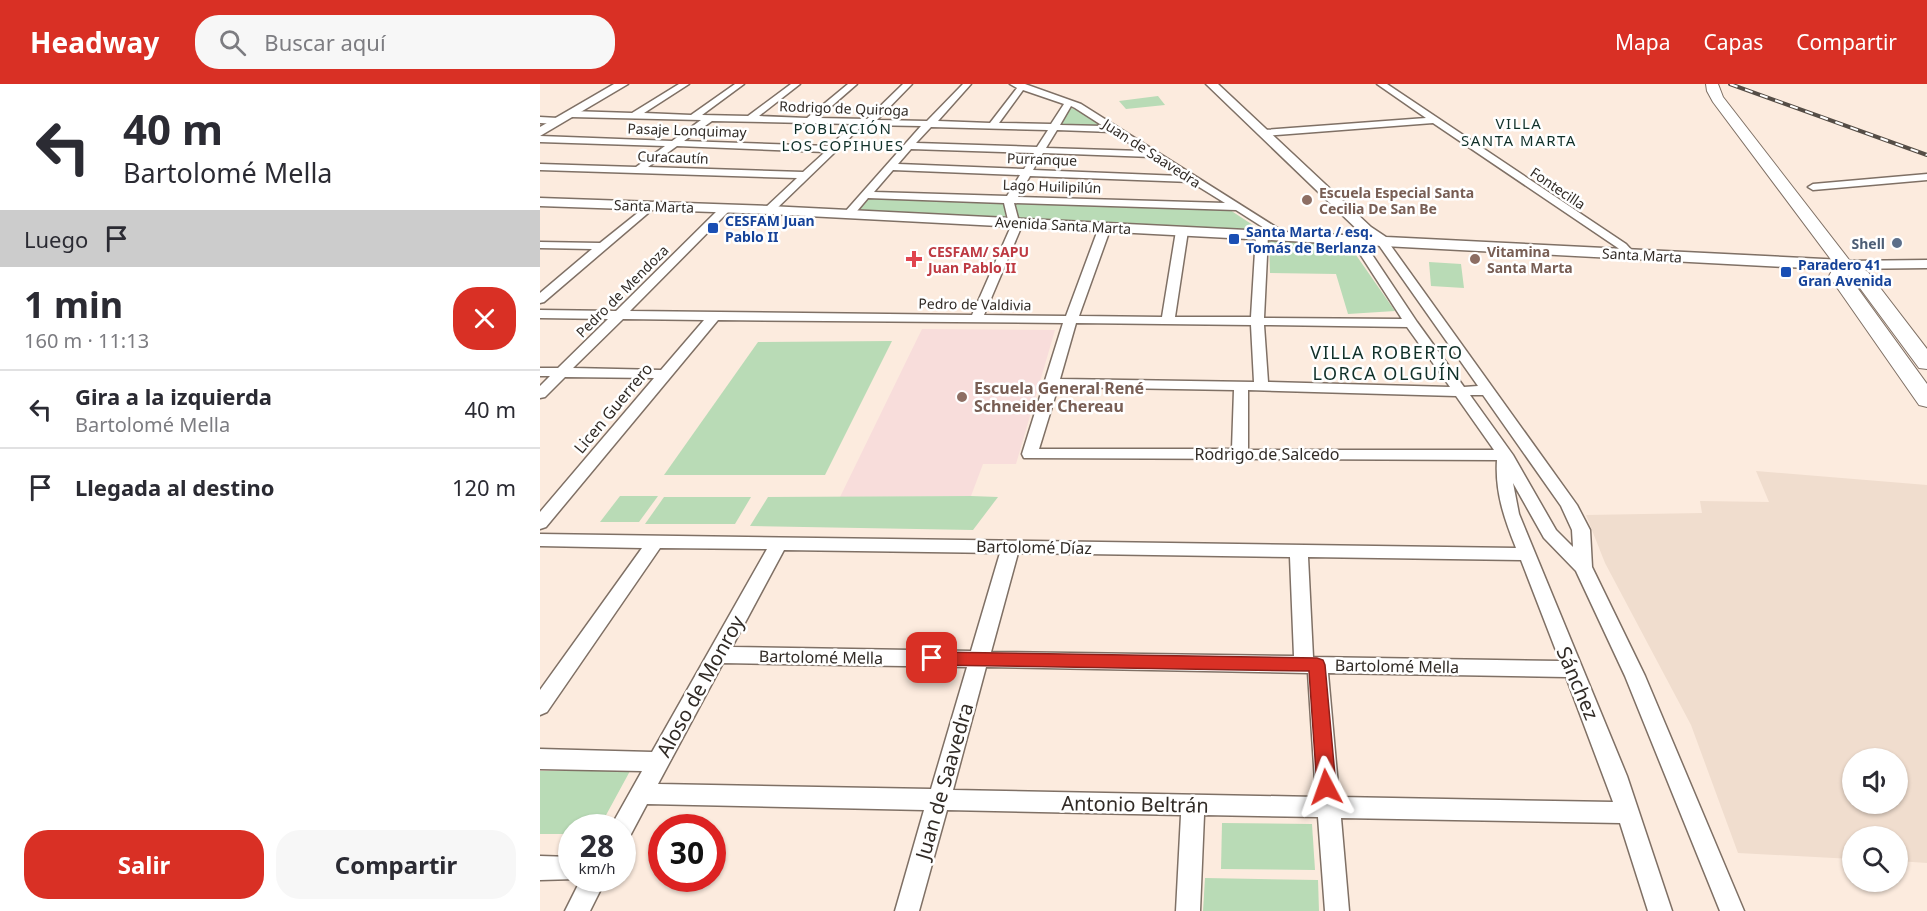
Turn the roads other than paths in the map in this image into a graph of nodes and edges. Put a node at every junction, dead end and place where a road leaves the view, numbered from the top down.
1 (606, 84) edge
2 (622, 84) edge
3 (685, 84) edge
4 (740, 84) edge
5 (796, 84) edge
6 (853, 84) edge
7 (908, 84) edge
8 (967, 84) edge
9 (1212, 84) edge
10 (1381, 84) edge
11 (1700, 84) edge
12 (1712, 84) edge
13 (1725, 84) edge
14 (1018, 85) edge
15 (1069, 102) junction
16 (571, 114) junction
17 (1729, 114) junction
18 (635, 115) junction
19 (693, 117) junction
20 (710, 118) junction
21 (750, 119) junction
22 (810, 120) junction
23 (1434, 120) junction
24 (866, 122) junction
25 (541, 123) edge
26 (928, 124) junction
27 (992, 126) junction
28 (1053, 128) junction
29 (1116, 129) junction
30 (1264, 133) junction
31 (540, 139) edge
32 (674, 144) junction
33 (908, 146) junction
34 (833, 149) junction
35 (1040, 150) junction
36 (1154, 154) junction
37 (540, 166) edge
38 (890, 167) junction
39 (638, 170) junction
40 (1028, 172) junction
41 (805, 175) junction
42 (1927, 177) edge
43 (1193, 179) junction
44 (1813, 186) dead end
45 (866, 195) junction
46 (1011, 200) junction
47 (540, 202) edge
48 (650, 206) junction
49 (1238, 207) junction
50 (725, 209) junction
51 (769, 210) junction
52 (848, 215) junction
53 (1018, 223) junction
54 (1106, 227) junction
55 (1182, 231) junction
56 (1262, 235) junction
57 (1362, 235) junction
58 (1284, 236) junction
59 (1382, 241) junction
60 (540, 245) edge
61 (603, 246) junction
62 (1630, 255) junction
63 (1927, 264) edge
64 (1844, 265) junction
65 (540, 299) edge
66 (540, 314) edge
67 (619, 315) junction
68 (714, 316) junction
69 (976, 319) junction
70 (1071, 320) junction
71 (1168, 321) junction
72 (1257, 322) junction
73 (1411, 323) junction
74 (1927, 363) edge
75 (540, 372) edge
76 (561, 373) junction
77 (664, 374) junction
78 (1052, 383) junction
79 (1240, 385) junction
80 (1261, 386) junction
81 (1486, 390) junction
82 (1459, 392) junction
83 (540, 394) edge
84 (1927, 400) edge
85 (1240, 454) junction
86 (1505, 455) junction
87 (540, 522) edge
88 (540, 540) edge
89 (656, 541) junction
90 (779, 543) junction
91 (1011, 546) junction
92 (1299, 551) junction
93 (1527, 554) junction
94 (1583, 567) junction
95 (717, 655) junction
96 (979, 659) junction
97 (1310, 665) junction
98 (1573, 669) junction
99 (540, 706) edge
100 (540, 759) edge
101 (658, 762) junction
102 (641, 794) junction
103 (939, 800) junction
104 (1192, 805) junction
105 (1329, 807) junction
106 (1628, 813) junction
107 (630, 814) edge
108 (540, 868) edge
109 (558, 869) edge
110 (587, 892) edge
111 (577, 911) edge
112 (907, 911) edge
113 (1188, 911) edge
114 (1337, 911) edge
115 (1660, 911) edge
116 (1732, 911) edge

1 - 25 street
2 - 16 street
3 - 18 street
4 - 19 street
5 - 21 street
6 - 22 street
7 - 24 street
8 - 26 street
9 - 30 street
10 - 23 street, Fontecilla
11 - 17 main road
12 - 17 main road
13 - 17 main road
14 - 15 street, Juan de Saavedra
14 - 27 street
15 - 28 street
15 - 29 street, Juan de Saavedra
16 - 18 street, Rodrigo de Quiroga
16 - 25 street
17 - 64 main road
18 - 19 street, Rodrigo de Quiroga
19 - 20 street, Rodrigo de Quiroga
20 - 21 street, Rodrigo de Quiroga
20 - 32 street
21 - 22 street, Rodrigo de Quiroga
22 - 24 street, Rodrigo de Quiroga
23 - 30 street
23 - 62 street, Fontecilla
24 - 26 street, Rodrigo de Quiroga
24 - 34 street
26 - 27 street, Rodrigo de Quiroga
26 - 33 street
27 - 28 street, Rodrigo de Quiroga
28 - 29 street, Rodrigo de Quiroga
28 - 35 street
29 - 36 street, Juan de Saavedra
30 - 57 street
31 - 32 street, Pasaje Lonquimay
32 - 34 street, Pasaje Lonquimay
32 - 39 street
33 - 35 street
33 - 38 street
34 - 41 street
35 - 36 street
35 - 40 street
36 - 43 street, Juan de Saavedra
37 - 39 street, Curacautín
38 - 40 street, Purranque
38 - 45 street
39 - 41 street, Curacautín
40 - 43 street, Purranque
40 - 46 street
41 - 51 street
42 - 44 street
43 - 49 street, Juan de Saavedra
45 - 46 street, Lago Huilipilún
45 - 52 street
46 - 49 street, Lago Huilipilún
46 - 53 street
47 - 48 street, Santa Marta
48 - 50 street, Santa Marta
48 - 61 street
49 - 58 street, Juan de Saavedra
50 - 51 street, Santa Marta
50 - 67 street, Pedro de Mendoza
51 - 52 street, Avenida Santa Marta
52 - 53 street, Avenida Santa Marta
53 - 54 street, Avenida Santa Marta
53 - 69 street
54 - 55 street, Avenida Santa Marta
54 - 70 street
55 - 56 street, Avenida Santa Marta
55 - 71 street
56 - 58 street, Avenida Santa Marta
56 - 72 street
57 - 58 street, Avenida Santa Marta
57 - 59 street, Santa Marta
57 - 73 street
59 - 62 street, Santa Marta
59 - 81 street
60 - 61 street
61 - 65 street
62 - 64 street, Santa Marta
63 - 64 street, Santa Marta
64 - 74 main road
64 - 84 main road
66 - 67 street, Pedro de Valdivia
67 - 68 street, Pedro de Valdivia
67 - 76 street, Pedro de Mendoza
68 - 69 street, Pedro de Valdivia
68 - 77 street, Licen Guerrero
69 - 70 street, Pedro de Valdivia
70 - 71 street, Pedro de Valdivia
70 - 78 street
71 - 72 street, Pedro de Valdivia
72 - 73 street, Pedro de Valdivia
72 - 80 street
73 - 82 street
75 - 76 street
76 - 77 street
76 - 83 street, Pedro de Mendoza
77 - 87 street, Licen Guerrero
78 - 79 street
78 - 85 street, Rodrigo de Salcedo
79 - 80 street
79 - 85 street
80 - 82 street
81 - 82 street
81 - 94 street
82 - 86 street
85 - 86 street, Rodrigo de Salcedo
86 - 93 street, Sánchez
86 - 94 street
88 - 89 street, Bartolomé Díaz
89 - 90 street, Bartolomé Díaz
89 - 99 street
90 - 91 street, Bartolomé Díaz
90 - 95 street, Aloso de Monroy
91 - 92 street, Bartolomé Díaz
91 - 96 street, Juan de Saavedra
92 - 93 street, Bartolomé Díaz
92 - 97 street
93 - 98 street, Sánchez
94 - 116 street
95 - 96 street, Bartolomé Mella
95 - 101 street, Aloso de Monroy
96 - 97 street, Bartolomé Mella
96 - 103 street, Juan de Saavedra
97 - 98 street, Bartolomé Mella
97 - 105 street
98 - 106 street, Sánchez
100 - 101 street
101 - 102 street, Aloso de Monroy
102 - 103 street, Antonio Beltrán
102 - 107 street, Aloso de Monroy
103 - 104 street, Antonio Beltrán
103 - 112 street, Juan de Saavedra
104 - 105 street, Antonio Beltrán
104 - 113 street
105 - 106 street, Antonio Beltrán
105 - 114 street
106 - 115 street, Sánchez
108 - 109 street
110 - 111 street

